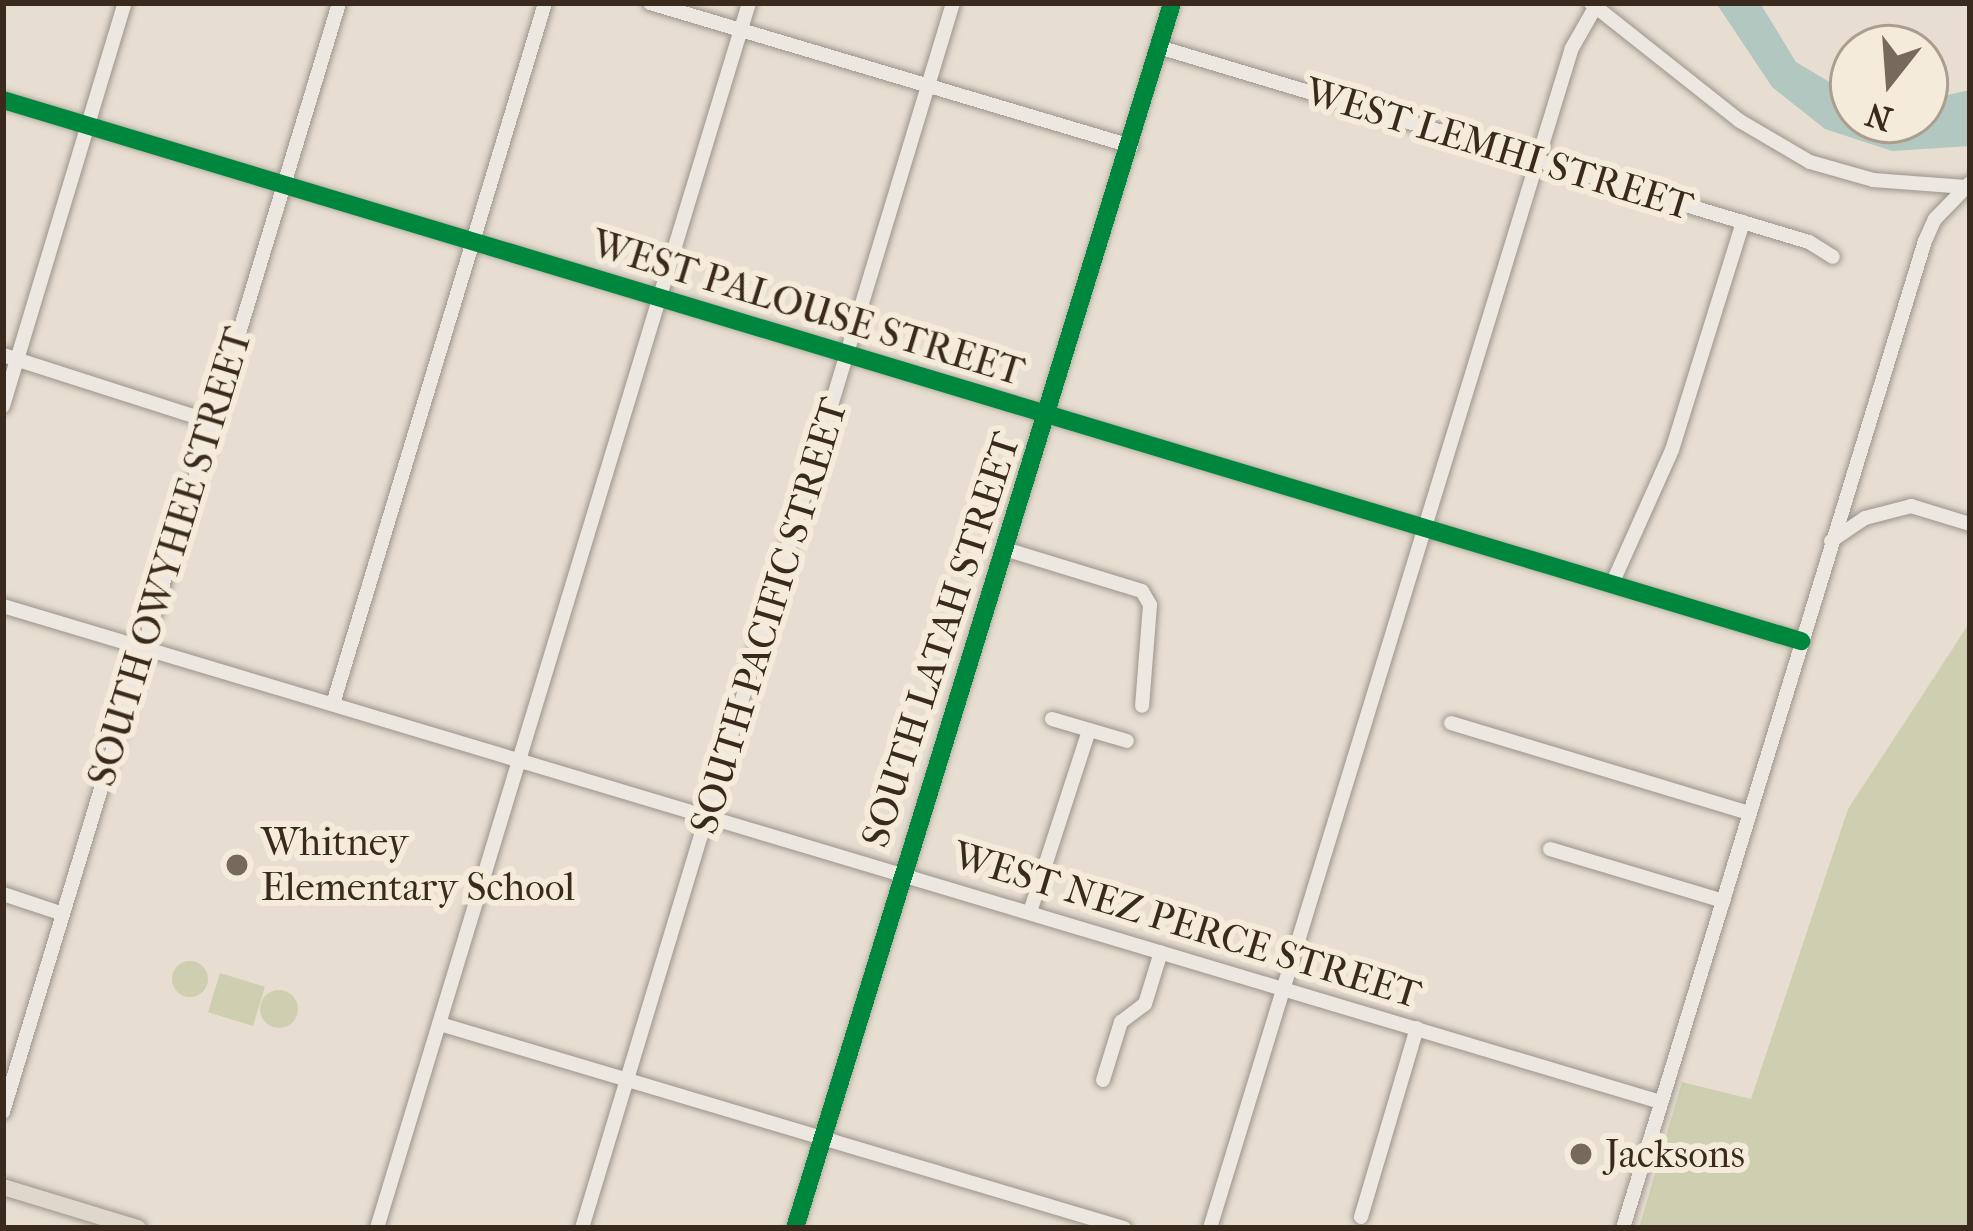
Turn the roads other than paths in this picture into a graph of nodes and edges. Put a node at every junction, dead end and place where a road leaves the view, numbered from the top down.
1 (125, 3) edge
2 (339, 3) edge
3 (545, 3) edge
4 (650, 3) edge
5 (749, 3) edge
6 (953, 3) edge
7 (1172, 3) edge
8 (1593, 4) edge
9 (741, 30) junction
10 (1162, 48) junction
11 (928, 86) junction
12 (3, 100) edge
13 (88, 126) junction
14 (1130, 146) junction
15 (1538, 161) junction
16 (284, 184) junction
17 (1969, 187) edge
18 (1743, 222) junction
19 (473, 242) junction
20 (1833, 257) dead end
21 (660, 298) junction
22 (847, 354) junction
23 (10, 357) edge
24 (3, 406) edge
25 (1048, 414) junction
26 (212, 422) junction
27 (1970, 524) edge
28 (1423, 528) junction
29 (1831, 542) junction
30 (1009, 550) junction
31 (1612, 584) junction
32 (3, 605) edge
33 (1801, 641) junction
34 (143, 647) junction
35 (333, 704) junction
36 (1142, 706) dead end
37 (1052, 719) dead end
38 (1451, 723) dead end
39 (1089, 730) junction
40 (1126, 741) dead end
41 (520, 760) junction
42 (1750, 812) junction
43 (710, 817) junction
44 (1550, 849) dead end
45 (901, 874) junction
46 (3, 894) edge
47 (1723, 902) junction
48 (1030, 913) junction
49 (63, 914) junction
50 (1160, 952) junction
51 (1284, 988) junction
52 (440, 1024) junction
53 (1417, 1028) junction
54 (627, 1080) junction
55 (1103, 1081) dead end
56 (1660, 1102) junction
57 (3, 1112) edge
58 (823, 1138) junction
59 (3, 1187) edge
60 (1361, 1217) dead end
61 (138, 1228) edge
62 (377, 1228) edge
63 (582, 1228) edge
64 (795, 1228) edge
65 (1124, 1228) edge
66 (1210, 1228) edge
67 (1623, 1228) edge

1 - 13 street
2 - 16 street, SOUTH OWYHEE STREET
3 - 19 street
4 - 9 street
5 - 9 street
6 - 11 street, SOUTH PACIFIC STREET
7 - 10 street, SOUTH LATAH STREET
8 - 15 street
8 - 17 street
9 - 11 street
9 - 21 street
10 - 14 street, SOUTH LATAH STREET
10 - 15 street, WEST LEMHI STREET
11 - 14 street
11 - 22 street, SOUTH PACIFIC STREET
12 - 13 street, WEST PALOUSE STREET
13 - 16 street, WEST PALOUSE STREET
13 - 23 street
14 - 25 street, SOUTH LATAH STREET
15 - 18 street, WEST LEMHI STREET
15 - 28 street
16 - 19 street, WEST PALOUSE STREET
16 - 26 street, SOUTH OWYHEE STREET
17 - 29 street
18 - 20 street, WEST LEMHI STREET
18 - 31 street
19 - 21 street, WEST PALOUSE STREET
19 - 35 street
21 - 22 street, WEST PALOUSE STREET
21 - 41 street
22 - 25 street, WEST PALOUSE STREET
22 - 43 street, SOUTH PACIFIC STREET
23 - 24 street
23 - 26 street
25 - 28 street, WEST PALOUSE STREET
25 - 30 street, SOUTH LATAH STREET
26 - 34 street, SOUTH OWYHEE STREET
27 - 29 street
28 - 31 street, WEST PALOUSE STREET
28 - 51 street
29 - 33 street
30 - 36 street
30 - 45 street, SOUTH LATAH STREET
31 - 33 street, WEST PALOUSE STREET
32 - 34 street, WEST NEZ PERCE STREET
33 - 42 street
34 - 35 street, WEST NEZ PERCE STREET
34 - 49 street, SOUTH OWYHEE STREET
35 - 41 street, WEST NEZ PERCE STREET
37 - 39 street
38 - 42 street
39 - 40 street
39 - 48 street
41 - 43 street, WEST NEZ PERCE STREET
41 - 52 street
42 - 47 street
43 - 45 street, WEST NEZ PERCE STREET
43 - 54 street, SOUTH PACIFIC STREET
44 - 47 street
45 - 48 street, WEST NEZ PERCE STREET
45 - 58 street, SOUTH LATAH STREET
46 - 49 street
47 - 56 street
48 - 50 street, WEST NEZ PERCE STREET
49 - 57 street, SOUTH OWYHEE STREET
50 - 51 street, WEST NEZ PERCE STREET
50 - 55 street
51 - 53 street, WEST NEZ PERCE STREET
51 - 66 street
52 - 54 street
52 - 62 street
53 - 56 street, WEST NEZ PERCE STREET
53 - 60 street
54 - 58 street
54 - 63 street, SOUTH PACIFIC STREET
56 - 67 street
58 - 64 street, SOUTH LATAH STREET
58 - 65 street
59 - 61 main road

